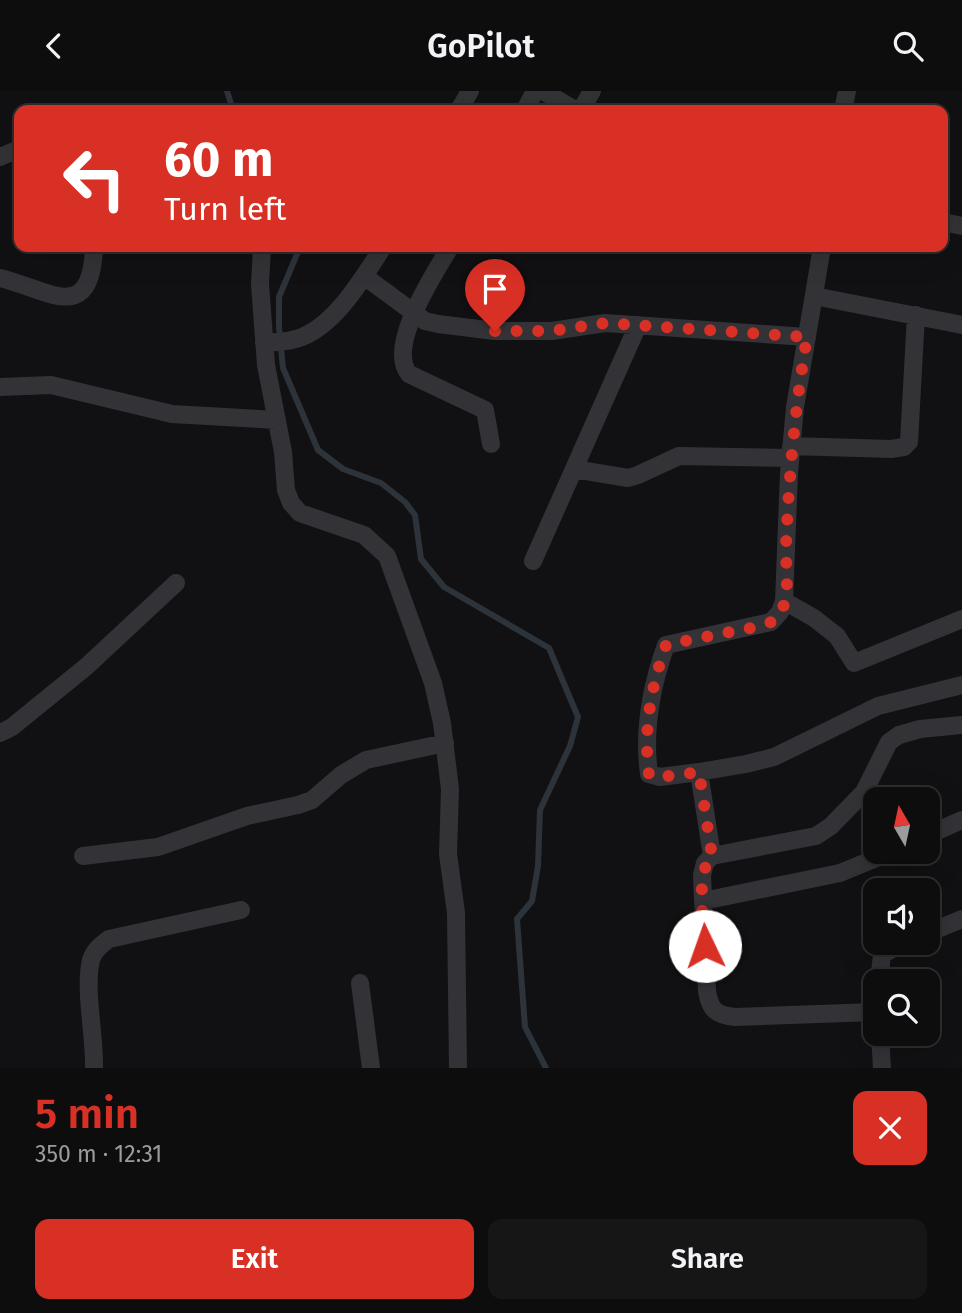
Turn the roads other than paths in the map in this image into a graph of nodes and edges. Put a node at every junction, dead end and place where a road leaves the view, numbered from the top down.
1 (543, 91) edge
2 (567, 105) edge
3 (93, 252) edge
4 (262, 252) edge
5 (380, 252) edge
6 (447, 252) edge
7 (821, 252) edge
8 (364, 276) junction
9 (0, 278) edge
10 (814, 296) junction
11 (412, 312) junction
12 (916, 315) junction
13 (638, 325) junction
14 (962, 325) edge
15 (807, 337) junction
16 (269, 343) junction
17 (0, 387) edge
18 (276, 420) junction
19 (491, 444) dead end
20 (791, 452) junction
21 (574, 469) junction
22 (533, 561) dead end
23 (176, 583) dead end
24 (785, 601) junction
25 (962, 619) edge
26 (962, 685) edge
27 (962, 725) edge
28 (0, 733) edge
29 (445, 743) junction
30 (699, 772) junction
31 (962, 820) edge
32 (940, 830) edge
33 (83, 856) dead end
34 (712, 856) junction
35 (863, 864) edge
36 (703, 901) junction
37 (241, 910) dead end
38 (962, 919) edge
39 (940, 928) edge
40 (360, 983) dead end
41 (863, 1012) edge
42 (881, 1046) edge
43 (94, 1068) edge
44 (372, 1068) edge
45 (458, 1068) edge
46 (882, 1068) edge

1 - 2 street
3 - 9 street
4 - 16 street
5 - 8 street
6 - 11 street
7 - 10 street
8 - 11 street
8 - 16 street
10 - 12 street
10 - 15 street
11 - 13 street
11 - 19 street
12 - 14 street
12 - 20 street
13 - 15 street
13 - 21 street
15 - 20 street
16 - 18 street
17 - 18 street
18 - 29 street
20 - 21 street
20 - 24 street
21 - 22 street
23 - 28 street
24 - 25 street
24 - 30 street
26 - 30 street
27 - 34 street
29 - 33 street
29 - 45 street
30 - 34 street
31 - 32 street
34 - 36 street
35 - 36 street
36 - 41 street
37 - 43 street
38 - 39 street
40 - 44 street
42 - 46 street

